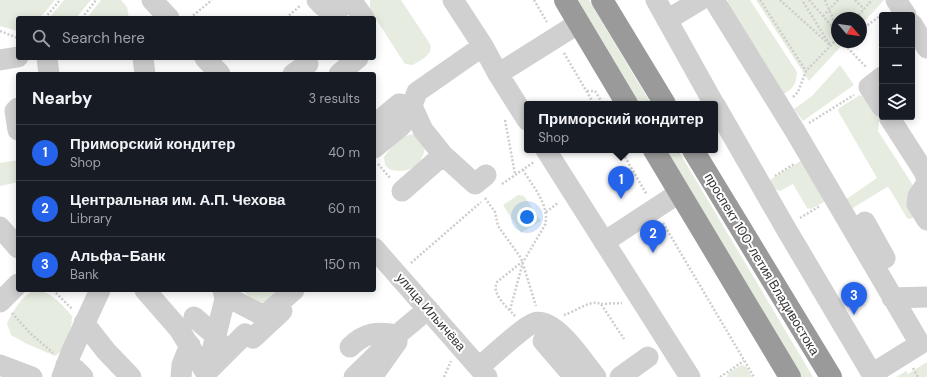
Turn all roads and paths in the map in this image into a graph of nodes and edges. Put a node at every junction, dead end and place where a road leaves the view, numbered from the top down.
1 (60, 0) edge
2 (96, 0) edge
3 (212, 0) edge
4 (316, 0) edge
5 (352, 0) edge
6 (453, 0) edge
7 (565, 0) edge
8 (602, 0) edge
9 (656, 0) edge
10 (700, 0) edge
11 (714, 0) edge
12 (760, 0) edge
13 (780, 0) edge
14 (802, 0) edge
15 (809, 0) edge
16 (825, 0) edge
17 (838, 0) edge
18 (855, 0) edge
19 (872, 0) edge
20 (897, 8) edge
21 (829, 9) junction
22 (864, 9) junction
23 (861, 12) edge
24 (292, 13) dead end
25 (831, 14) edge
26 (47, 16) edge
27 (84, 16) edge
28 (192, 16) edge
29 (288, 16) edge
30 (363, 16) edge
31 (823, 16) junction
32 (667, 20) junction
33 (579, 23) junction
34 (831, 25) edge
35 (867, 26) edge
36 (915, 29) edge
37 (0, 31) edge
38 (16, 38) edge
39 (830, 45) junction
40 (483, 46) junction
41 (848, 48) edge
42 (927, 48) edge
43 (16, 57) edge
44 (915, 57) edge
45 (0, 60) edge
46 (47, 60) edge
47 (143, 60) edge
48 (207, 60) edge
49 (356, 60) edge
50 (806, 71) junction
51 (49, 72) edge
52 (145, 72) edge
53 (218, 72) edge
54 (341, 72) edge
55 (498, 74) junction
56 (879, 78) edge
57 (879, 80) edge
58 (798, 92) dead end
59 (851, 97) dead end
60 (592, 101) edge
61 (601, 101) edge
62 (625, 101) edge
63 (663, 101) edge
64 (713, 101) edge
65 (879, 102) edge
66 (412, 106) junction
67 (718, 109) edge
68 (524, 115) edge
69 (504, 117) dead end
70 (814, 120) dead end
71 (891, 120) edge
72 (16, 131) edge
73 (0, 134) edge
74 (376, 142) edge
75 (376, 145) edge
76 (548, 153) edge
77 (623, 153) edge
78 (626, 153) edge
79 (656, 153) edge
80 (695, 153) edge
81 (443, 155) junction
82 (808, 155) junction
83 (625, 157) junction
84 (515, 175) junction
85 (760, 185) junction
86 (487, 187) junction
87 (402, 191) joint
88 (680, 193) junction
89 (834, 197) junction
90 (655, 209) junction
91 (927, 220) edge
92 (866, 222) dead end
93 (785, 227) junction
94 (604, 242) junction
95 (376, 250) edge
96 (523, 262) junction
97 (398, 274) junction
98 (16, 286) edge
99 (55, 292) edge
100 (99, 292) edge
101 (147, 292) edge
102 (292, 292) edge
103 (224, 294) edge
104 (927, 297) edge
105 (899, 298) junction
106 (0, 302) edge
107 (629, 303) dead end
108 (600, 304) junction
109 (428, 309) junction
110 (510, 310) junction
111 (282, 311) dead end
112 (557, 316) dead end
113 (194, 317) dead end
114 (84, 323) junction
115 (535, 330) junction
116 (397, 335) junction
117 (216, 336) junction
118 (624, 339) dead end
119 (190, 345) junction
120 (350, 348) dead end
121 (453, 357) dead end
122 (744, 361) junction
123 (0, 365) edge
124 (649, 367) edge
125 (64, 371) edge
126 (483, 372) edge
127 (208, 375) edge
128 (870, 375) edge
129 (32, 377) edge
130 (83, 377) edge
131 (131, 377) edge
132 (181, 377) edge
133 (354, 377) edge
134 (372, 377) edge
135 (444, 377) edge
136 (574, 377) edge
137 (596, 377) edge
138 (620, 377) edge
139 (690, 377) edge
140 (720, 377) edge
141 (754, 377) edge
142 (790, 377) edge
143 (831, 377) edge

1 - 26 path
2 - 27 path
3 - 28 path
4 - 5 street
5 - 30 street
6 - 40 street
7 - 33 highway
8 - 63 highway
9 - 32 street
10 - 32 street
11 - 82 street
12 - 50 path
13 - 39 path
14 - 39 path
15 - 31 path
16 - 21 path
17 - 21 path
18 - 22 path
19 - 22 path
20 - 35 path
21 - 25 path
21 - 31 path
22 - 23 path
24 - 29 path
31 - 34 path
32 - 64 street
33 - 55 street
33 - 62 highway
36 - 42 street
37 - 38 path
39 - 50 path
40 - 55 street
40 - 66 street
41 - 56 path
42 - 44 street
43 - 45 street
46 - 51 street
47 - 52 street
48 - 53 street
49 - 54 street
50 - 58 path
55 - 68 street
57 - 65 street
59 - 70 path
60 - 61 path
66 - 74 street
66 - 81 street
67 - 85 street
69 - 84 path
71 - 91 street
72 - 73 street
75 - 87 path
76 - 94 street
77 - 83 path
78 - 83 path
79 - 88 highway
80 - 143 highway, проспект 100-летия Владивостока
81 - 86 street
81 - 87 street
82 - 85 path
82 - 89 street
83 - 90 path
84 - 86 path
84 - 96 path
85 - 93 street
86 - 96 path
86 - 97 path
88 - 90 street
88 - 142 highway
89 - 93 path
89 - 105 street
90 - 94 street
90 - 122 path
92 - 105 street
93 - 128 street
94 - 139 street
95 - 97 street, улица Ильичёва
96 - 110 path
96 - 110 path
96 - 115 path
97 - 109 street, улица Ильичёва
98 - 106 street
99 - 114 path
100 - 114 street
101 - 119 street
102 - 103 street
103 - 117 street
104 - 105 street
105 - 128 street
106 - 125 path
107 - 108 path
108 - 112 path
108 - 118 path
109 - 116 street
109 - 126 street, улица Ильичёва
110 - 115 path
111 - 127 street
113 - 117 street
114 - 125 street
114 - 131 street
115 - 126 street
115 - 136 street
115 - 137 street
116 - 120 street
116 - 133 street
116 - 134 street
117 - 127 street
119 - 127 street
119 - 132 street
121 - 135 path
122 - 140 path
122 - 141 path
123 - 129 street
124 - 138 street
125 - 130 street

